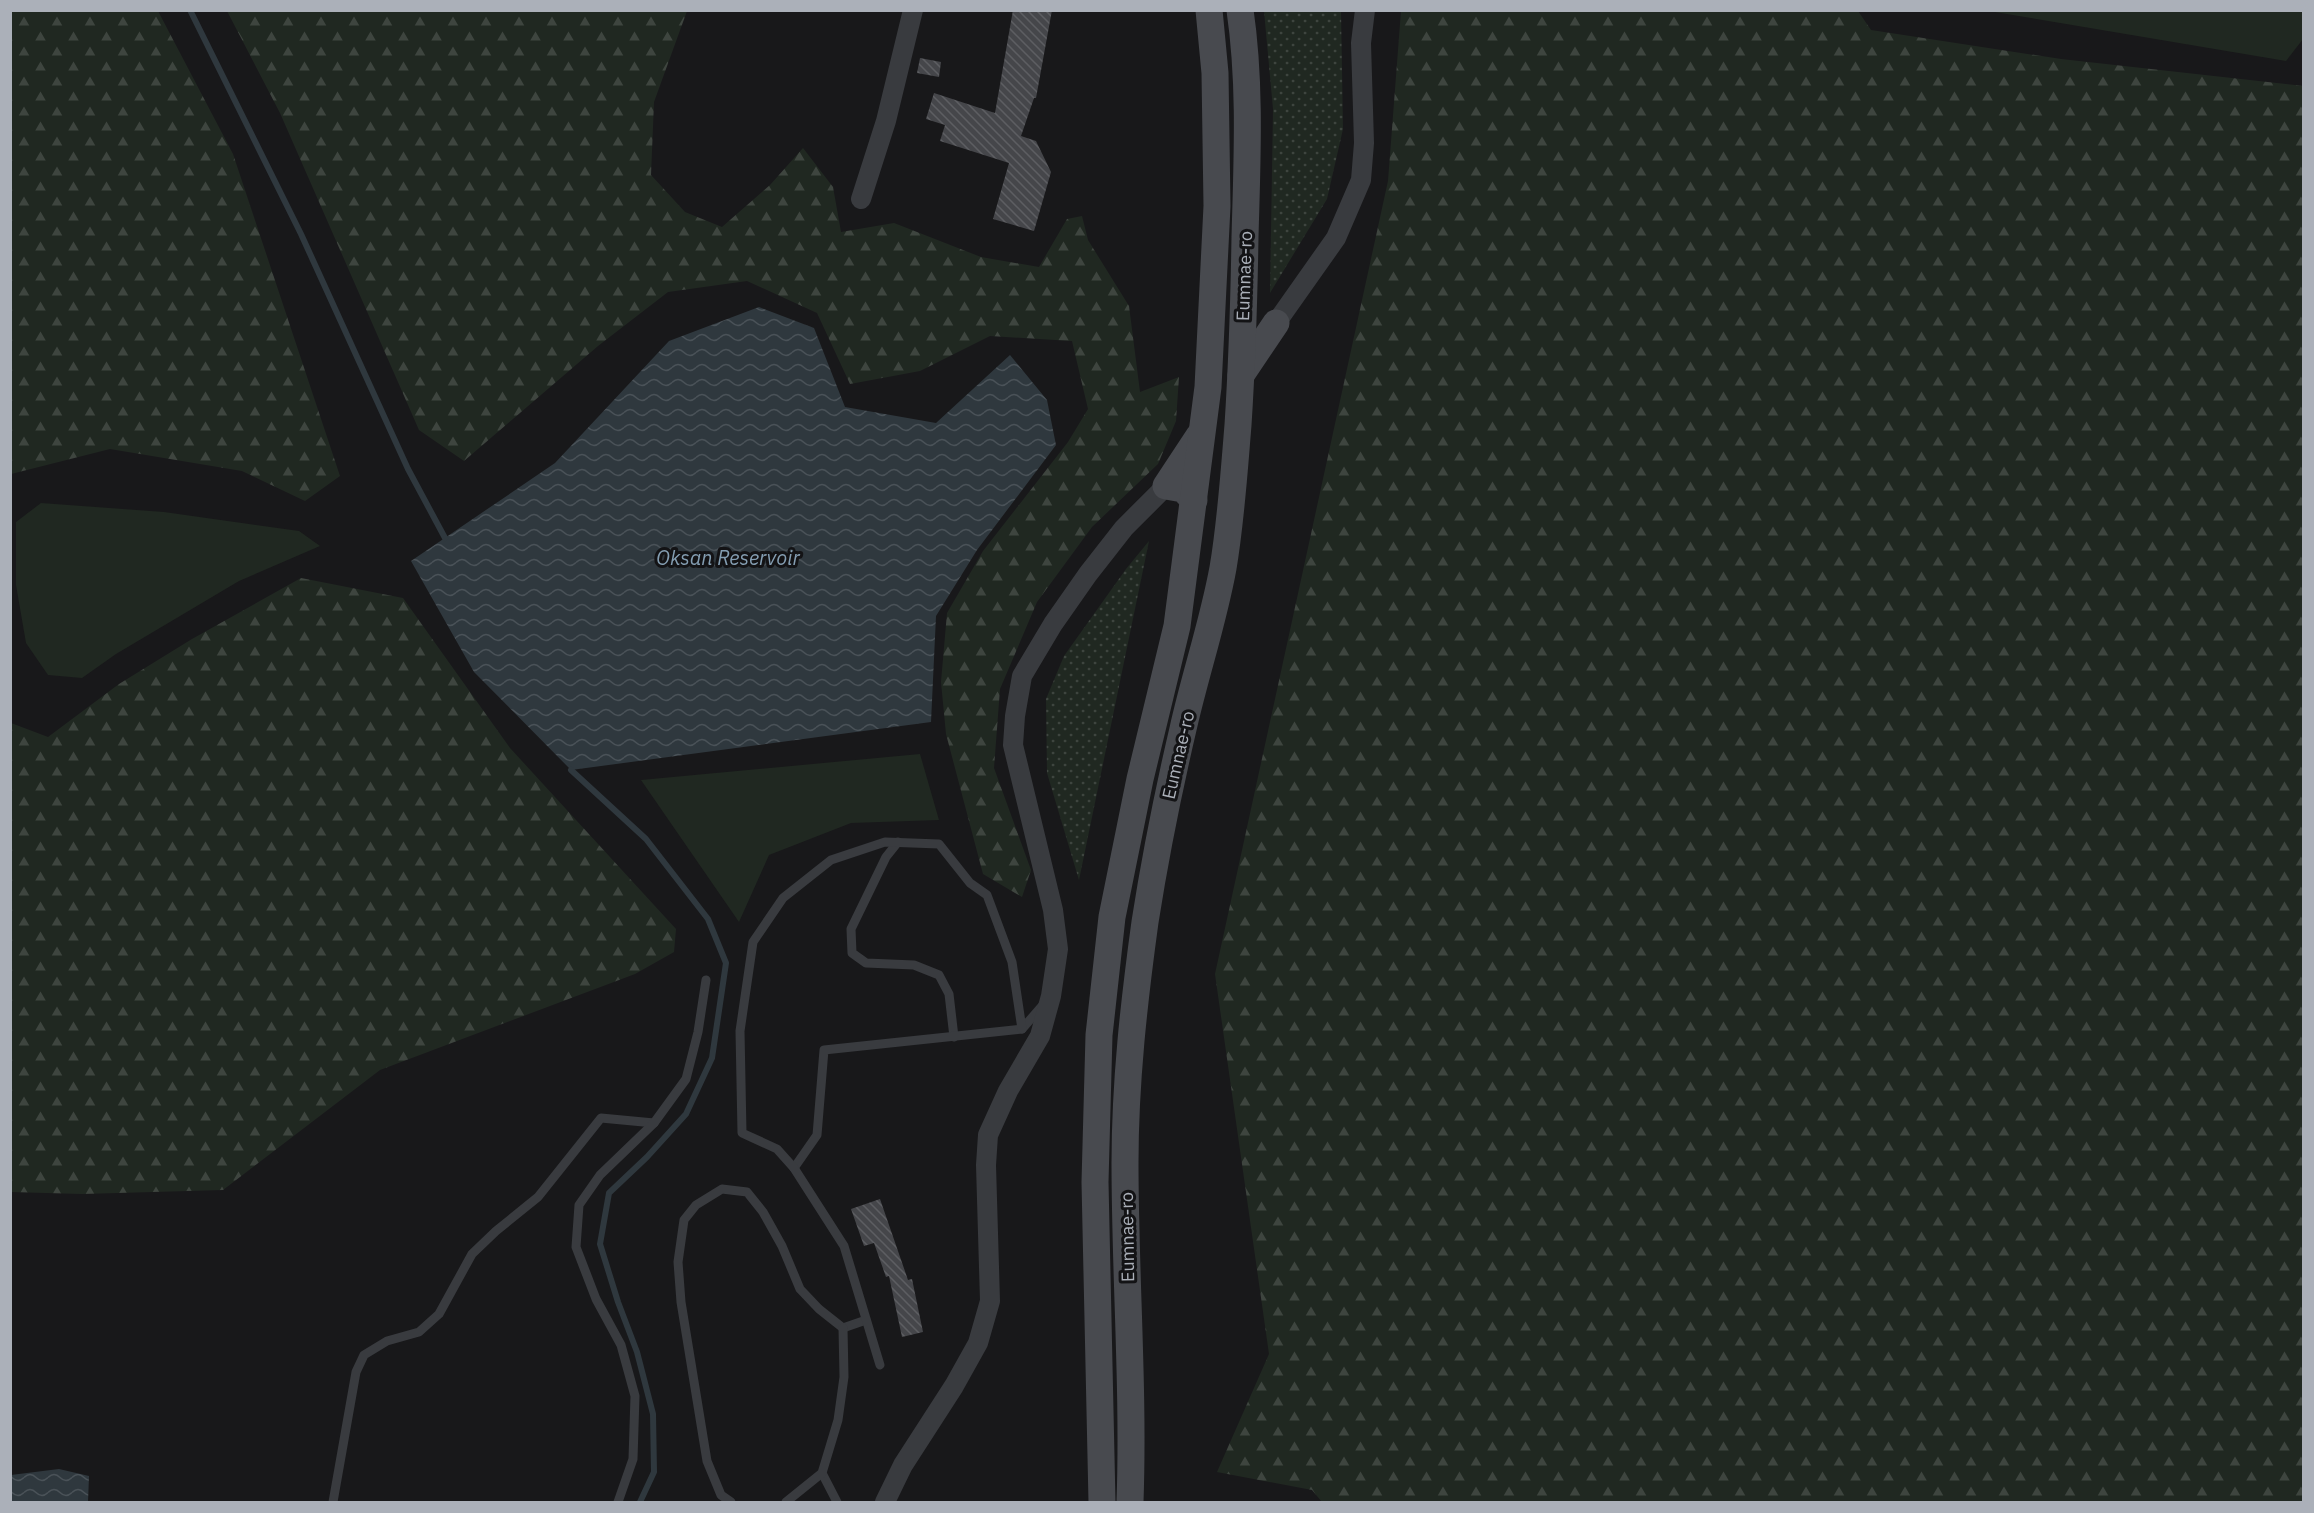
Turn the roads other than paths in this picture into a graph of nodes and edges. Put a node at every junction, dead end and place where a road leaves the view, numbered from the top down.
1 (913, 10) edge
2 (1209, 10) edge
3 (1240, 10) edge
4 (1365, 10) edge
5 (861, 199) dead end
6 (1243, 323) junction
7 (1276, 323) junction
8 (1241, 376) junction
9 (1203, 429) junction
10 (1166, 486) junction
11 (1194, 500) junction
12 (898, 842) junction
13 (706, 980) dead end
14 (1051, 996) junction
15 (1022, 1029) junction
16 (954, 1037) junction
17 (654, 1123) junction
18 (794, 1168) junction
19 (866, 1320) junction
20 (843, 1328) junction
21 (880, 1365) dead end
22 (822, 1473) junction
23 (333, 1503) edge
24 (618, 1503) edge
25 (731, 1503) edge
26 (786, 1503) edge
27 (837, 1503) edge
28 (885, 1503) edge
29 (1102, 1503) edge
30 (1130, 1503) edge

1 - 5 street
2 - 9 street, Eumnae-ro
3 - 6 street, Eumnae-ro
4 - 7 street
6 - 7 street
6 - 8 street, Eumnae-ro
7 - 8 street
8 - 30 street, Eumnae-ro
9 - 10 street
9 - 11 street, Eumnae-ro
10 - 11 street
10 - 14 street
11 - 29 street, Eumnae-ro
12 - 15 lane
12 - 16 lane
12 - 18 lane
13 - 17 lane
14 - 15 lane
14 - 28 street
15 - 16 lane
16 - 18 lane
17 - 23 lane
17 - 24 lane
18 - 19 lane
19 - 20 lane
19 - 21 lane
20 - 22 lane
20 - 25 lane
22 - 26 lane
22 - 27 lane

